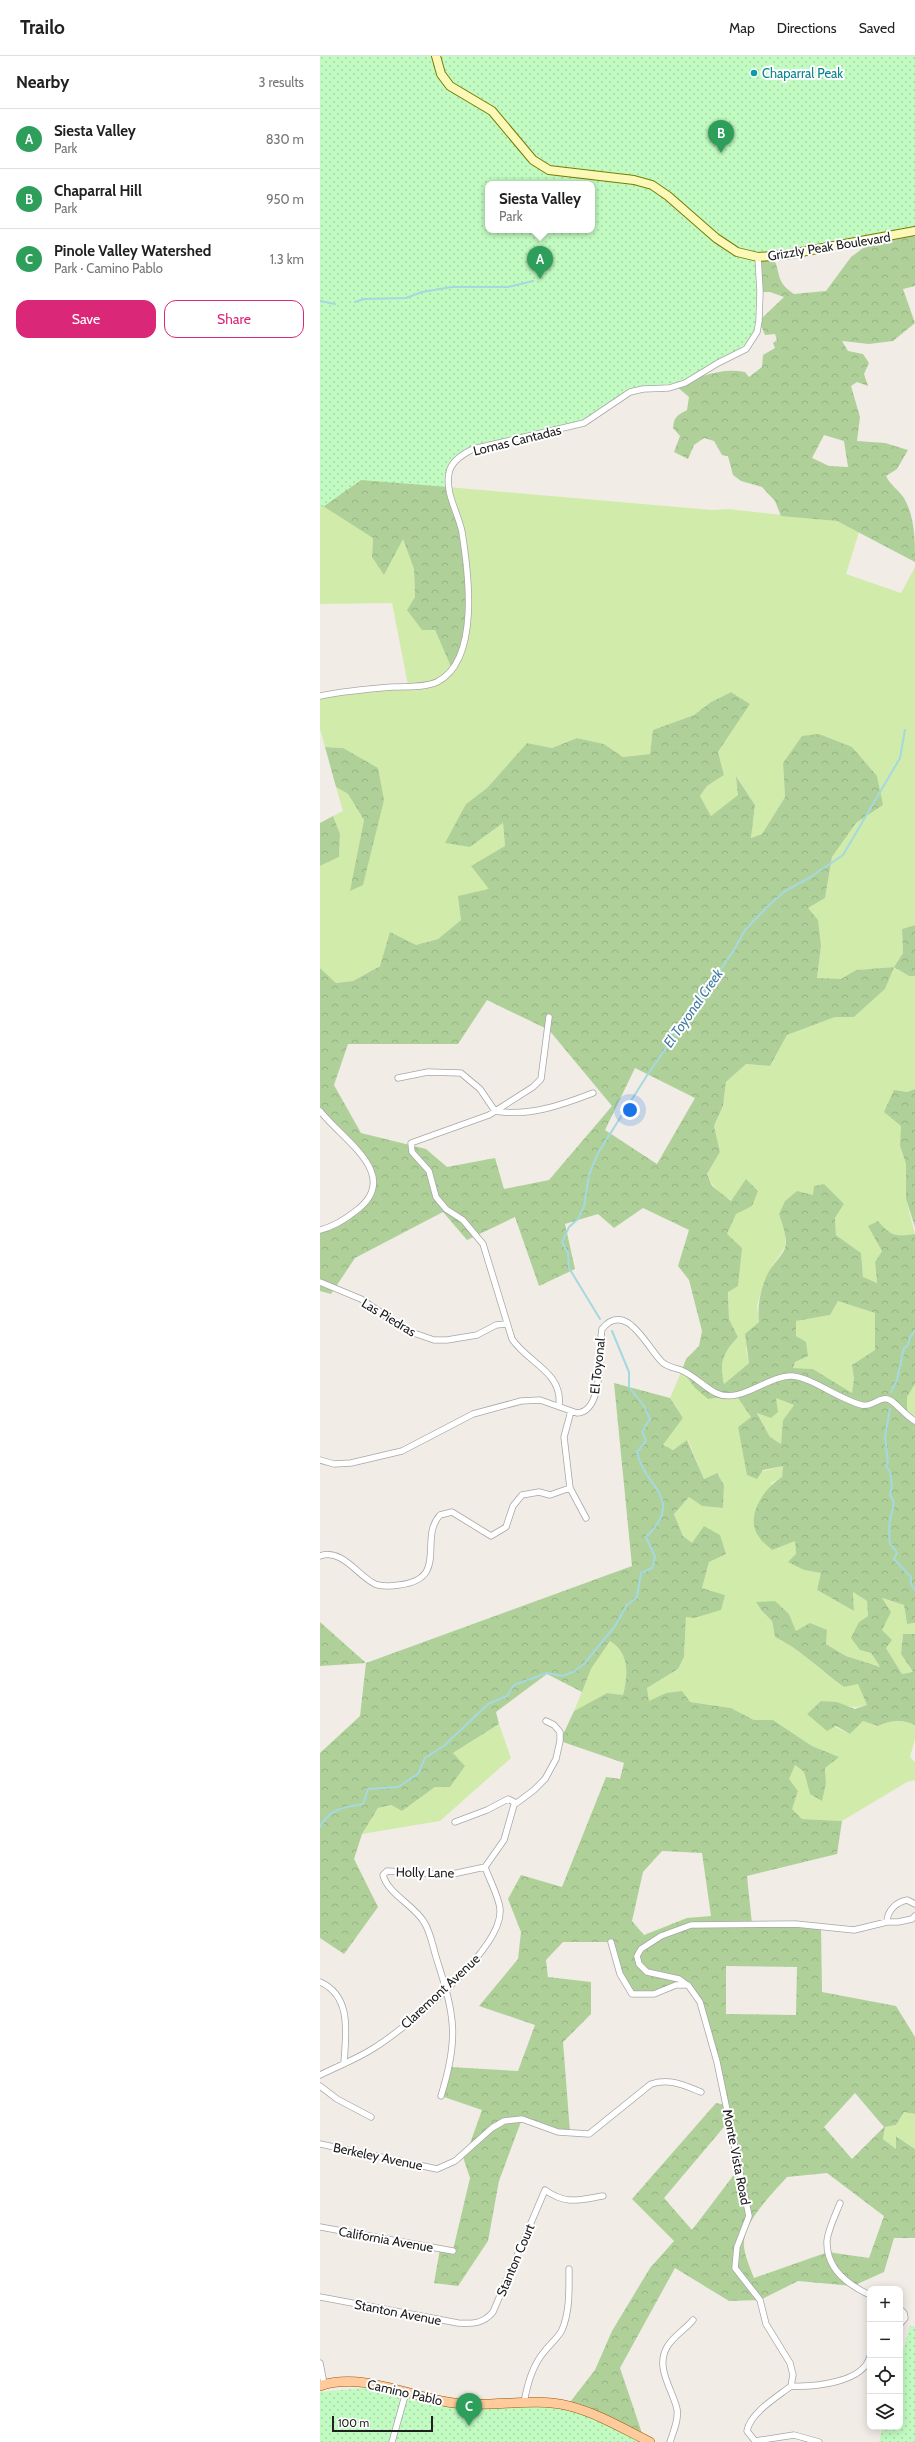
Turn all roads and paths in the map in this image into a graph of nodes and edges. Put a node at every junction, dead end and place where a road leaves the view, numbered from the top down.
1 (436, 56) edge
2 (915, 231) edge
3 (758, 257) junction
4 (320, 696) edge
5 (550, 1017) dead end
6 (398, 1078) dead end
7 (593, 1093) dead end
8 (320, 1111) edge
9 (495, 1111) junction
10 (320, 1230) edge
11 (320, 1282) edge
12 (506, 1324) junction
13 (559, 1406) junction
14 (571, 1411) junction
15 (915, 1421) edge
16 (320, 1460) edge
17 (570, 1488) junction
18 (586, 1518) dead end
19 (320, 1556) edge
20 (546, 1721) dead end
21 (516, 1803) junction
22 (455, 1822) dead end
23 (484, 1867) junction
24 (915, 1904) edge
25 (915, 1916) edge
26 (887, 1922) junction
27 (611, 1942) dead end
28 (320, 1982) edge
29 (688, 1985) junction
30 (446, 1989) junction
31 (344, 2063) junction
32 (320, 2075) edge
33 (320, 2086) edge
34 (701, 2092) dead end
35 (441, 2096) dead end
36 (371, 2116) dead end
37 (320, 2144) edge
38 (603, 2196) dead end
39 (840, 2203) dead end
40 (320, 2227) edge
41 (453, 2251) dead end
42 (569, 2269) dead end
43 (867, 2293) edge
44 (320, 2297) edge
45 (903, 2311) edge
46 (693, 2320) dead end
47 (903, 2320) edge
48 (477, 2323) joint
49 (869, 2358) edge
50 (320, 2363) edge
51 (322, 2385) edge
52 (791, 2386) junction
53 (406, 2392) junction
54 (524, 2403) junction
55 (392, 2442) edge
56 (650, 2442) edge
57 (670, 2442) edge
58 (819, 2442) edge

1 - 3 street, Grizzly Peak Boulevard
2 - 3 street, Grizzly Peak Boulevard
3 - 4 street, Lomas Cantadas
5 - 9 street
6 - 9 street
7 - 9 street
8 - 10 street
9 - 12 street
11 - 12 street, Las Piedras
12 - 13 street
13 - 14 street
13 - 16 street
14 - 15 street, El Toyonal
14 - 17 street
17 - 18 street
17 - 19 street
20 - 21 street
21 - 22 street
21 - 23 street
23 - 30 street, Claremont Avenue
23 - 30 street, Holly Lane
24 - 26 street
25 - 26 street
26 - 29 street
27 - 29 street
28 - 31 street
29 - 52 street, Monte Vista Road
30 - 31 street, Claremont Avenue
30 - 35 street, Holly Lane
31 - 32 street, Claremont Avenue
33 - 36 street
34 - 37 street, Berkeley Avenue
38 - 48 street, Stanton Court
39 - 43 street
40 - 41 street, California Avenue
42 - 54 street
44 - 48 street, Stanton Avenue
45 - 47 street
46 - 57 street
49 - 52 street
50 - 51 street
51 - 53 main road, Camino Pablo
52 - 58 street
53 - 54 main road, Camino Pablo
53 - 55 street
54 - 56 main road, Camino Pablo

